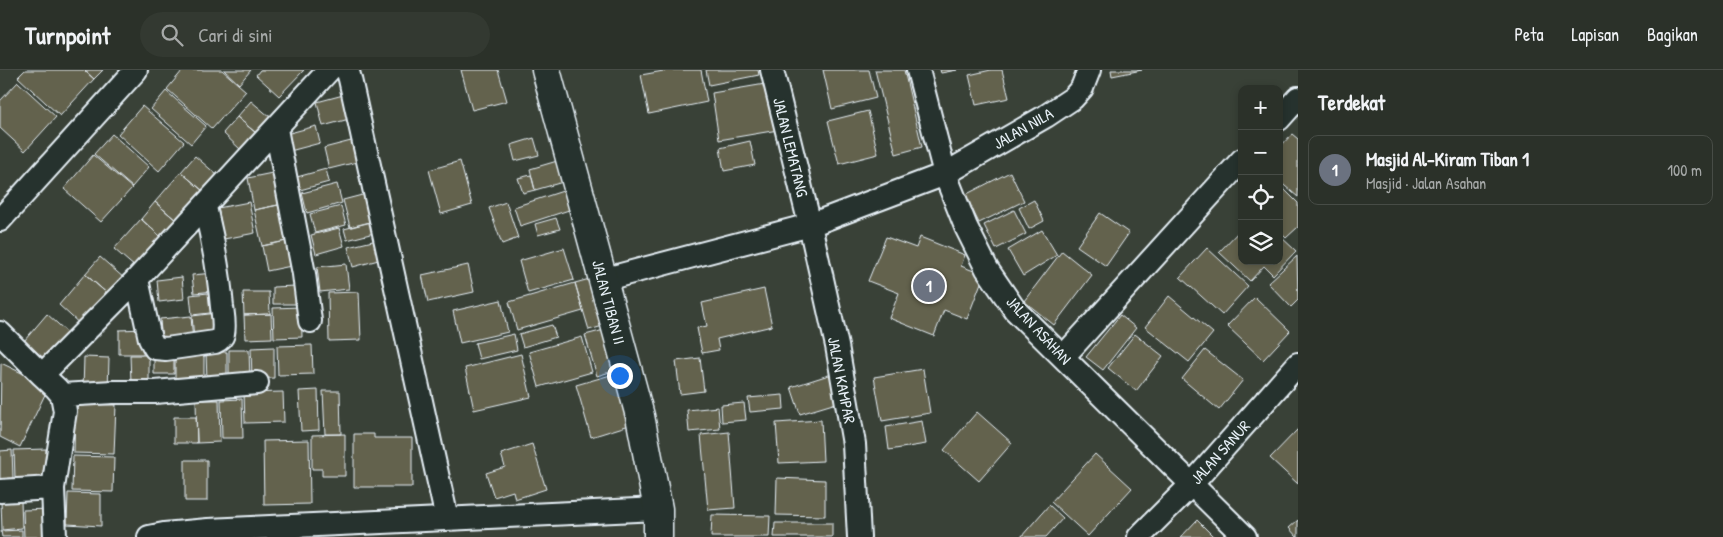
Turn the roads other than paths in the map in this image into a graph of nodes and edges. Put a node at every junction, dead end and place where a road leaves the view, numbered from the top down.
1 (136, 70) edge
2 (330, 70) edge
3 (346, 70) edge
4 (546, 70) edge
5 (772, 70) edge
6 (918, 70) edge
7 (1089, 70) edge
8 (1298, 98) edge
9 (1283, 115) edge
10 (276, 129) junction
11 (1238, 164) edge
12 (945, 174) junction
13 (205, 207) junction
14 (0, 220) edge
15 (810, 225) junction
16 (137, 278) junction
17 (602, 280) junction
18 (310, 321) dead end
19 (0, 333) edge
20 (1063, 357) junction
21 (1298, 364) edge
22 (42, 375) junction
23 (257, 383) dead end
24 (62, 395) junction
25 (1191, 485) junction
26 (53, 488) junction
27 (0, 491) edge
28 (658, 509) junction
29 (446, 519) junction
30 (55, 537) edge
31 (149, 537) edge
32 (658, 537) edge
33 (860, 537) edge
34 (1139, 537) edge
35 (1245, 537) edge

1 - 14 street
2 - 10 street
3 - 29 street
4 - 17 street, JALAN TIBAN II
5 - 15 street, JALAN LEMATANG
6 - 12 street, JALAN ASAHAN
7 - 12 street, JALAN NILA
8 - 9 street
10 - 13 street
10 - 18 street
11 - 20 street
12 - 15 street, JALAN NILA
12 - 20 street, JALAN ASAHAN
13 - 16 street
13 - 16 street
15 - 17 street, JALAN NILA
15 - 33 street, JALAN KAMPAR
16 - 22 street
17 - 28 street, JALAN TIBAN II
19 - 22 street
20 - 25 street, JALAN ASAHAN
21 - 25 street, JALAN SANUR
22 - 24 street
23 - 24 street
24 - 26 street
25 - 34 street, JALAN SANUR
25 - 35 street, JALAN ASAHAN
26 - 27 street
26 - 30 street
28 - 29 street
28 - 32 street, JALAN TIBAN II
29 - 31 street

